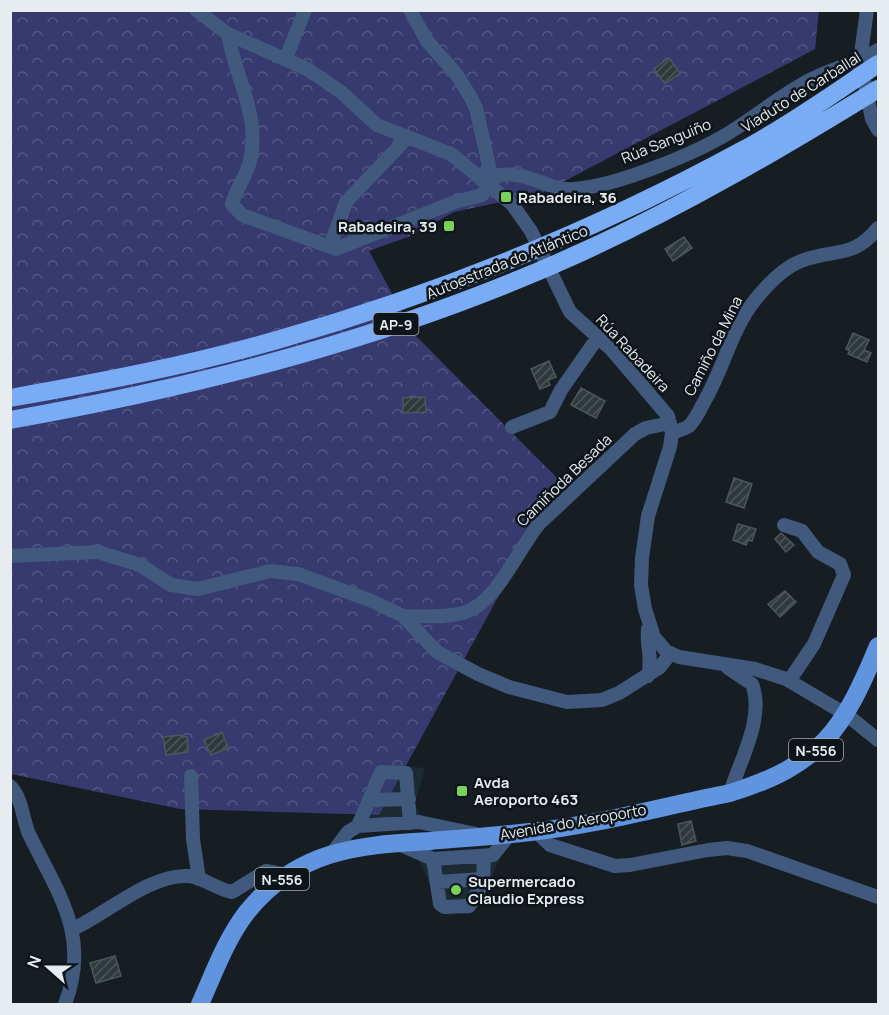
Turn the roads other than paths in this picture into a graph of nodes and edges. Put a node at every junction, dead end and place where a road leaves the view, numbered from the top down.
1 (196, 10) edge
2 (305, 10) edge
3 (410, 10) edge
4 (867, 10) edge
5 (228, 34) junction
6 (879, 50) edge
7 (286, 58) junction
8 (860, 61) junction
9 (879, 64) edge
10 (879, 89) edge
11 (879, 130) edge
12 (408, 138) junction
13 (744, 150) joint
14 (486, 183) junction
15 (879, 228) edge
16 (330, 247) junction
17 (598, 337) junction
18 (10, 398) edge
19 (10, 420) edge
20 (512, 427) dead end
21 (671, 428) junction
22 (784, 525) dead end
23 (10, 556) edge
24 (403, 616) junction
25 (649, 624) junction
26 (879, 646) edge
27 (670, 654) junction
28 (724, 665) junction
29 (648, 676) junction
30 (789, 681) junction
31 (847, 715) junction
32 (879, 740) edge
33 (191, 776) dead end
34 (10, 786) edge
35 (730, 793) junction
36 (409, 799) junction
37 (369, 800) junction
38 (410, 823) junction
39 (358, 826) junction
40 (534, 831) junction
41 (510, 834) junction
42 (487, 837) junction
43 (397, 843) junction
44 (333, 852) junction
45 (484, 856) junction
46 (433, 859) junction
47 (287, 875) junction
48 (199, 879) junction
49 (483, 879) junction
50 (437, 882) junction
51 (879, 897) edge
52 (73, 929) junction
53 (65, 1005) edge
54 (200, 1005) edge

1 - 5 street, Rúa Rabadeira
2 - 7 street
3 - 14 street
4 - 8 street
5 - 7 street, Rúa Rabadeira
5 - 16 street
6 - 8 street, Rúa Sanguiño
7 - 12 street, Rúa Rabadeira
8 - 11 street
8 - 14 street, Rúa Sanguiño
9 - 13 highway, Viaduto de Carballal / AP-9
10 - 19 highway, Autoestrada do Atlántico / AP-9
12 - 14 street, Rúa Rabadeira
12 - 16 street
13 - 18 highway, Autoestrada do Atlántico / AP-9
14 - 16 street, Rúa Sanguiño
14 - 17 street, Rúa Rabadeira
15 - 21 street, Camiño da Mina
17 - 20 street
17 - 21 street, Rúa Rabadeira
21 - 24 street, Camiñoda Besada
21 - 25 street
22 - 30 street
23 - 24 street
24 - 29 street
25 - 27 street
25 - 29 street
26 - 31 main road, Avenida do Aeroporto / N-556
27 - 28 street
27 - 29 street
28 - 30 street
28 - 35 street
30 - 31 street
31 - 32 street
31 - 35 main road, Avenida do Aeroporto / N-556
33 - 48 street
34 - 52 street
35 - 40 main road, Avenida do Aeroporto / N-556
36 - 37 street
36 - 37 street
36 - 38 street
37 - 39 street
38 - 39 street
38 - 42 street
39 - 44 street
40 - 41 main road, Avenida do Aeroporto / N-556
40 - 51 street
41 - 42 main road, Avenida do Aeroporto / N-556
41 - 45 street
42 - 43 main road, Avenida do Aeroporto / N-556
43 - 44 main road, Avenida do Aeroporto / N-556
43 - 46 street
44 - 47 main road, Avenida do Aeroporto / N-556
45 - 46 street
45 - 49 street
46 - 50 street
47 - 48 street
47 - 54 main road, Avenida do Aeroporto / N-556
48 - 52 street
49 - 50 street
49 - 50 street
52 - 53 street

